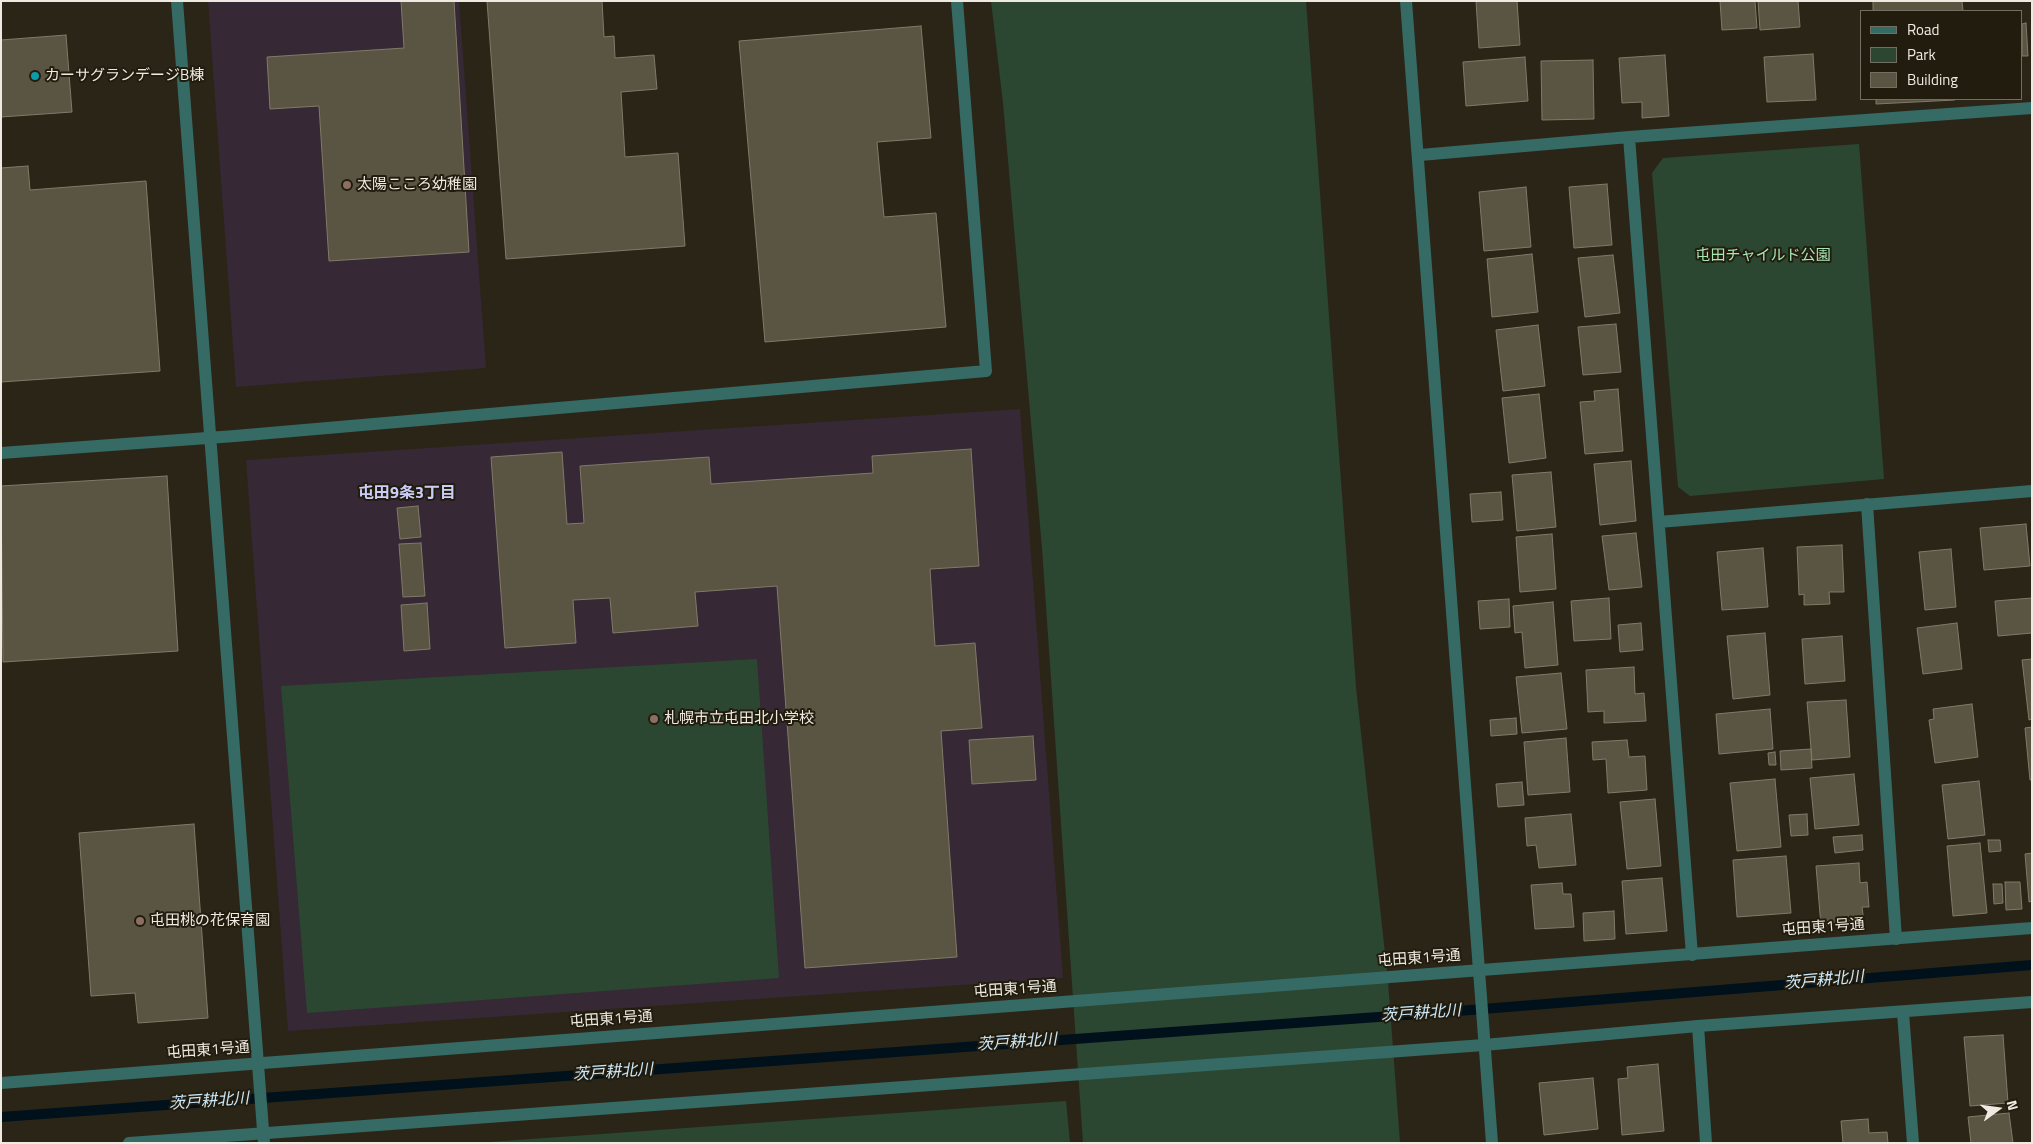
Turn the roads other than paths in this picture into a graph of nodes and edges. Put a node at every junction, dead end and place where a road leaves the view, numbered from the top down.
1 (177, 1) edge
2 (957, 1) edge
3 (1406, 1) edge
4 (2032, 108) edge
5 (1630, 137) junction
6 (1420, 155) junction
7 (210, 438) junction
8 (1, 453) edge
9 (2032, 491) edge
10 (1868, 504) junction
11 (1659, 522) junction
12 (2032, 928) edge
13 (1896, 939) junction
14 (1692, 954) junction
15 (1481, 971) junction
16 (2032, 1002) edge
17 (1903, 1013) junction
18 (1698, 1026) junction
19 (1484, 1045) junction
20 (258, 1064) junction
21 (1, 1084) edge
22 (264, 1138) edge
23 (129, 1143) edge
24 (1492, 1143) edge
25 (1706, 1143) edge
26 (1913, 1143) edge

1 - 7 street
2 - 7 street
3 - 6 street
4 - 5 street
5 - 6 street
5 - 11 street
6 - 15 street
7 - 8 street
7 - 20 street
9 - 10 street
10 - 11 street
10 - 13 street
11 - 14 street
12 - 13 street, 屯田東1号通
13 - 14 street, 屯田東1号通
14 - 15 street, 屯田東1号通
15 - 19 street
15 - 20 street, 屯田東1号通
16 - 17 street
17 - 18 street
17 - 26 street
18 - 19 street
18 - 25 street
19 - 22 street
19 - 24 street
20 - 21 street, 屯田東1号通
20 - 22 street
22 - 23 street

